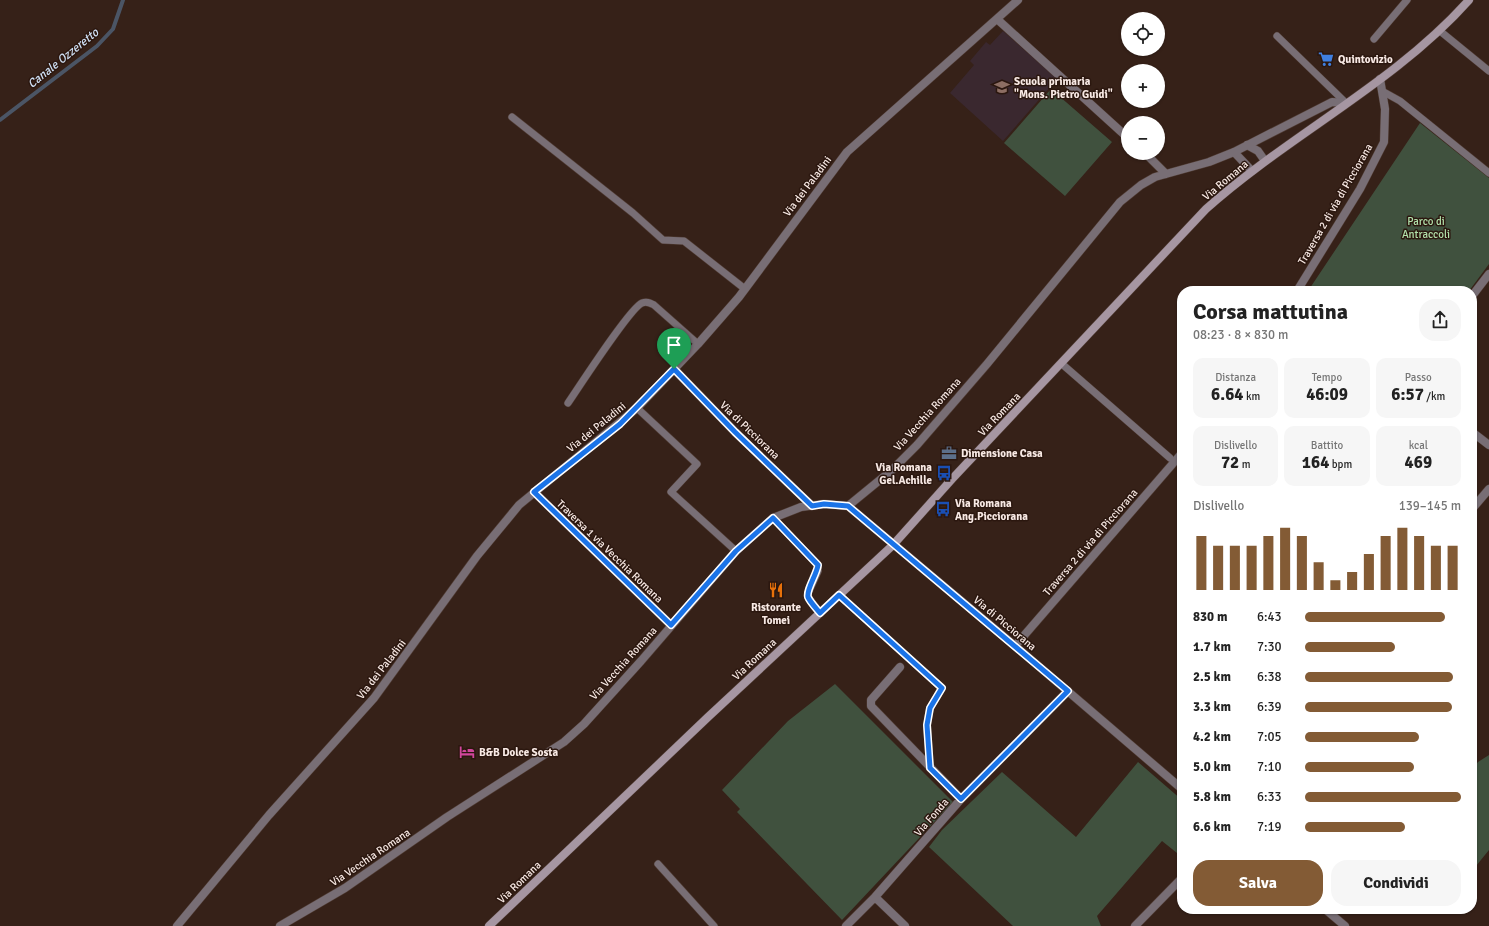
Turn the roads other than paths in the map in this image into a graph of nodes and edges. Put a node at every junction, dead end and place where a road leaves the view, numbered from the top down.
1 (1018, 0) edge
2 (1407, 0) edge
3 (1469, 0) edge
4 (997, 19) junction
5 (1440, 31) junction
6 (1277, 36) dead end
7 (1374, 39) dead end
8 (1489, 71) edge
9 (1380, 79) junction
10 (1382, 91) junction
11 (1346, 103) junction
12 (512, 117) dead end
13 (1121, 132) edge
14 (1247, 145) junction
15 (1234, 152) junction
16 (1152, 160) edge
17 (1265, 161) junction
18 (1252, 171) junction
19 (1489, 173) edge
20 (1166, 174) junction
21 (1489, 274) edge
22 (1300, 286) edge
23 (745, 289) junction
24 (1477, 290) edge
25 (698, 344) junction
26 (1062, 364) junction
27 (674, 369) junction
28 (568, 403) dead end
29 (637, 408) junction
30 (1477, 436) edge
31 (1489, 445) edge
32 (1170, 458) dead end
33 (1177, 460) edge
34 (1489, 489) edge
35 (534, 492) junction
36 (1477, 503) edge
37 (812, 506) junction
38 (848, 506) junction
39 (773, 518) junction
40 (893, 545) junction
41 (736, 551) junction
42 (839, 595) junction
43 (820, 613) junction
44 (671, 625) junction
45 (1015, 646) junction
46 (900, 667) dead end
47 (1068, 691) junction
48 (930, 768) junction
49 (1177, 785) edge
50 (961, 799) junction
51 (658, 864) dead end
52 (1177, 883) edge
53 (876, 897) junction
54 (1331, 914) edge
55 (178, 926) edge
56 (280, 926) edge
57 (489, 926) edge
58 (714, 926) edge
59 (846, 926) edge
60 (905, 926) edge
61 (1135, 926) edge
62 (1345, 926) edge

1 - 4 street, Via dei Paladini
2 - 7 lane
3 - 5 main road, Via Romana
4 - 13 street
4 - 23 street, Via dei Paladini
5 - 8 lane
5 - 9 main road, Via Romana
6 - 11 lane
9 - 10 street, Traversa 2 di via di Picciorana
9 - 11 main road, Via Romana
10 - 19 lane
10 - 22 street, Traversa 2 di via di Picciorana
11 - 14 street, Via Vecchia Romana
11 - 17 main road, Via Romana
12 - 23 lane
14 - 15 street, Via Vecchia Romana
14 - 17 street
15 - 18 street
15 - 20 street, Via Vecchia Romana
16 - 20 street
17 - 18 main road, Via Romana
18 - 26 main road, Via Romana
20 - 38 street, Via Vecchia Romana
21 - 24 street
23 - 25 street, Via dei Paladini
25 - 27 street, Via dei Paladini
25 - 28 lane
26 - 32 lane
26 - 40 main road, Via Romana
27 - 29 street, Via dei Paladini
27 - 37 street, Via di Picciorana
29 - 35 street, Via dei Paladini
29 - 41 lane
30 - 31 street
33 - 45 street, Traversa 2 di via di Picciorana
34 - 36 street
35 - 44 street, Traversa 1 via Vecchia Romana
35 - 55 street, Via dei Paladini
37 - 38 street, Via Vecchia Romana
37 - 39 street, Via Vecchia Romana
38 - 40 street, Via di Picciorana
39 - 41 street, Via Vecchia Romana
39 - 43 lane
40 - 42 main road, Via Romana
40 - 45 street, Via di Picciorana
41 - 44 street, Via Vecchia Romana
42 - 43 main road, Via Romana
42 - 48 lane
43 - 57 main road, Via Romana
44 - 56 street, Via Vecchia Romana
45 - 47 street, Via di Picciorana
46 - 48 street
47 - 49 street, Via di Picciorana
47 - 50 street, Via Fonda
48 - 50 street
50 - 53 street, Via Fonda
51 - 58 lane
52 - 61 street
53 - 59 street, Via Fonda
53 - 60 street
54 - 62 street

